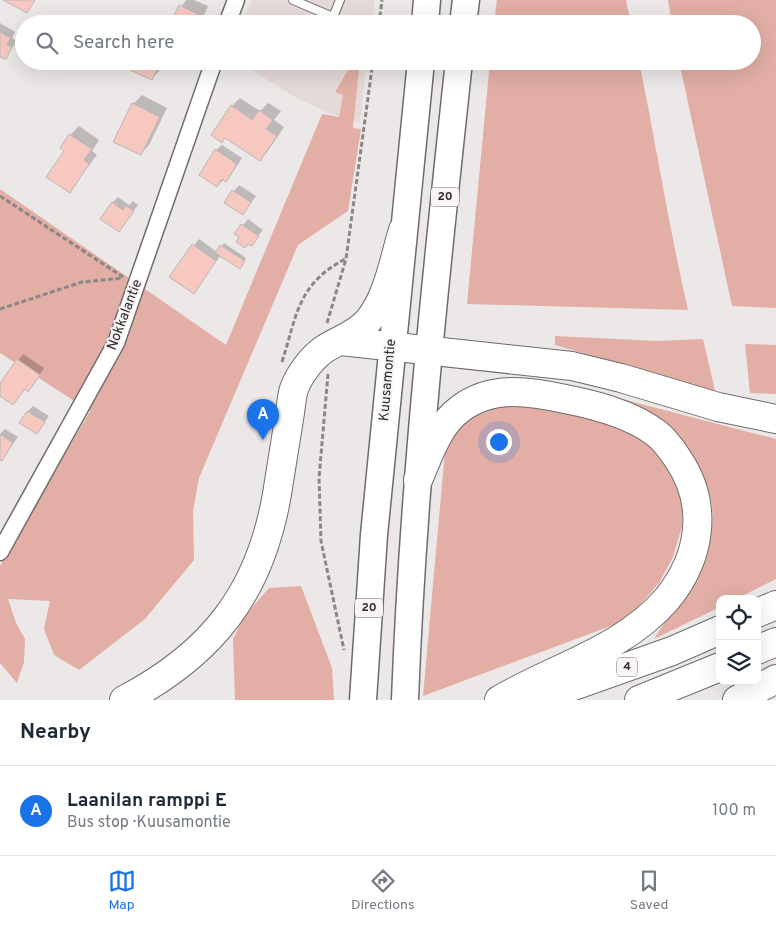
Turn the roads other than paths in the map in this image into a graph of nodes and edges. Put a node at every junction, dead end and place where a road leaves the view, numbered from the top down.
1 (236, 0) edge
2 (293, 0) edge
3 (340, 0) edge
4 (428, 0) edge
5 (466, 0) edge
6 (231, 15) edge
7 (328, 15) edge
8 (334, 15) edge
9 (426, 15) edge
10 (464, 15) edge
11 (211, 70) edge
12 (420, 70) edge
13 (458, 70) edge
14 (403, 230) junction
15 (334, 333) junction
16 (391, 346) junction
17 (438, 346) junction
18 (776, 419) edge
19 (418, 480) junction
20 (0, 552) edge
21 (776, 604) edge
22 (761, 612) edge
23 (716, 632) edge
24 (776, 642) edge
25 (761, 648) edge
26 (716, 669) edge
27 (776, 679) edge
28 (363, 690) edge
29 (124, 700) edge
30 (405, 700) edge
31 (499, 700) edge
32 (534, 700) edge
33 (639, 700) edge
34 (737, 700) edge

1 - 6 street
2 - 7 lane
3 - 8 lane
4 - 9 highway
5 - 10 highway
11 - 20 street, Nokkalantie
12 - 14 highway, Kuusamontie / 20
13 - 17 highway, 20
14 - 15 highway
14 - 16 highway, Kuusamontie / 20
15 - 16 highway
15 - 29 highway
16 - 17 highway
16 - 28 highway, Kuusamontie / 20
17 - 18 highway
17 - 19 highway, 20
19 - 30 highway, 20
19 - 31 highway
21 - 22 highway
23 - 32 highway, 4
24 - 25 highway
26 - 33 highway
27 - 34 highway

